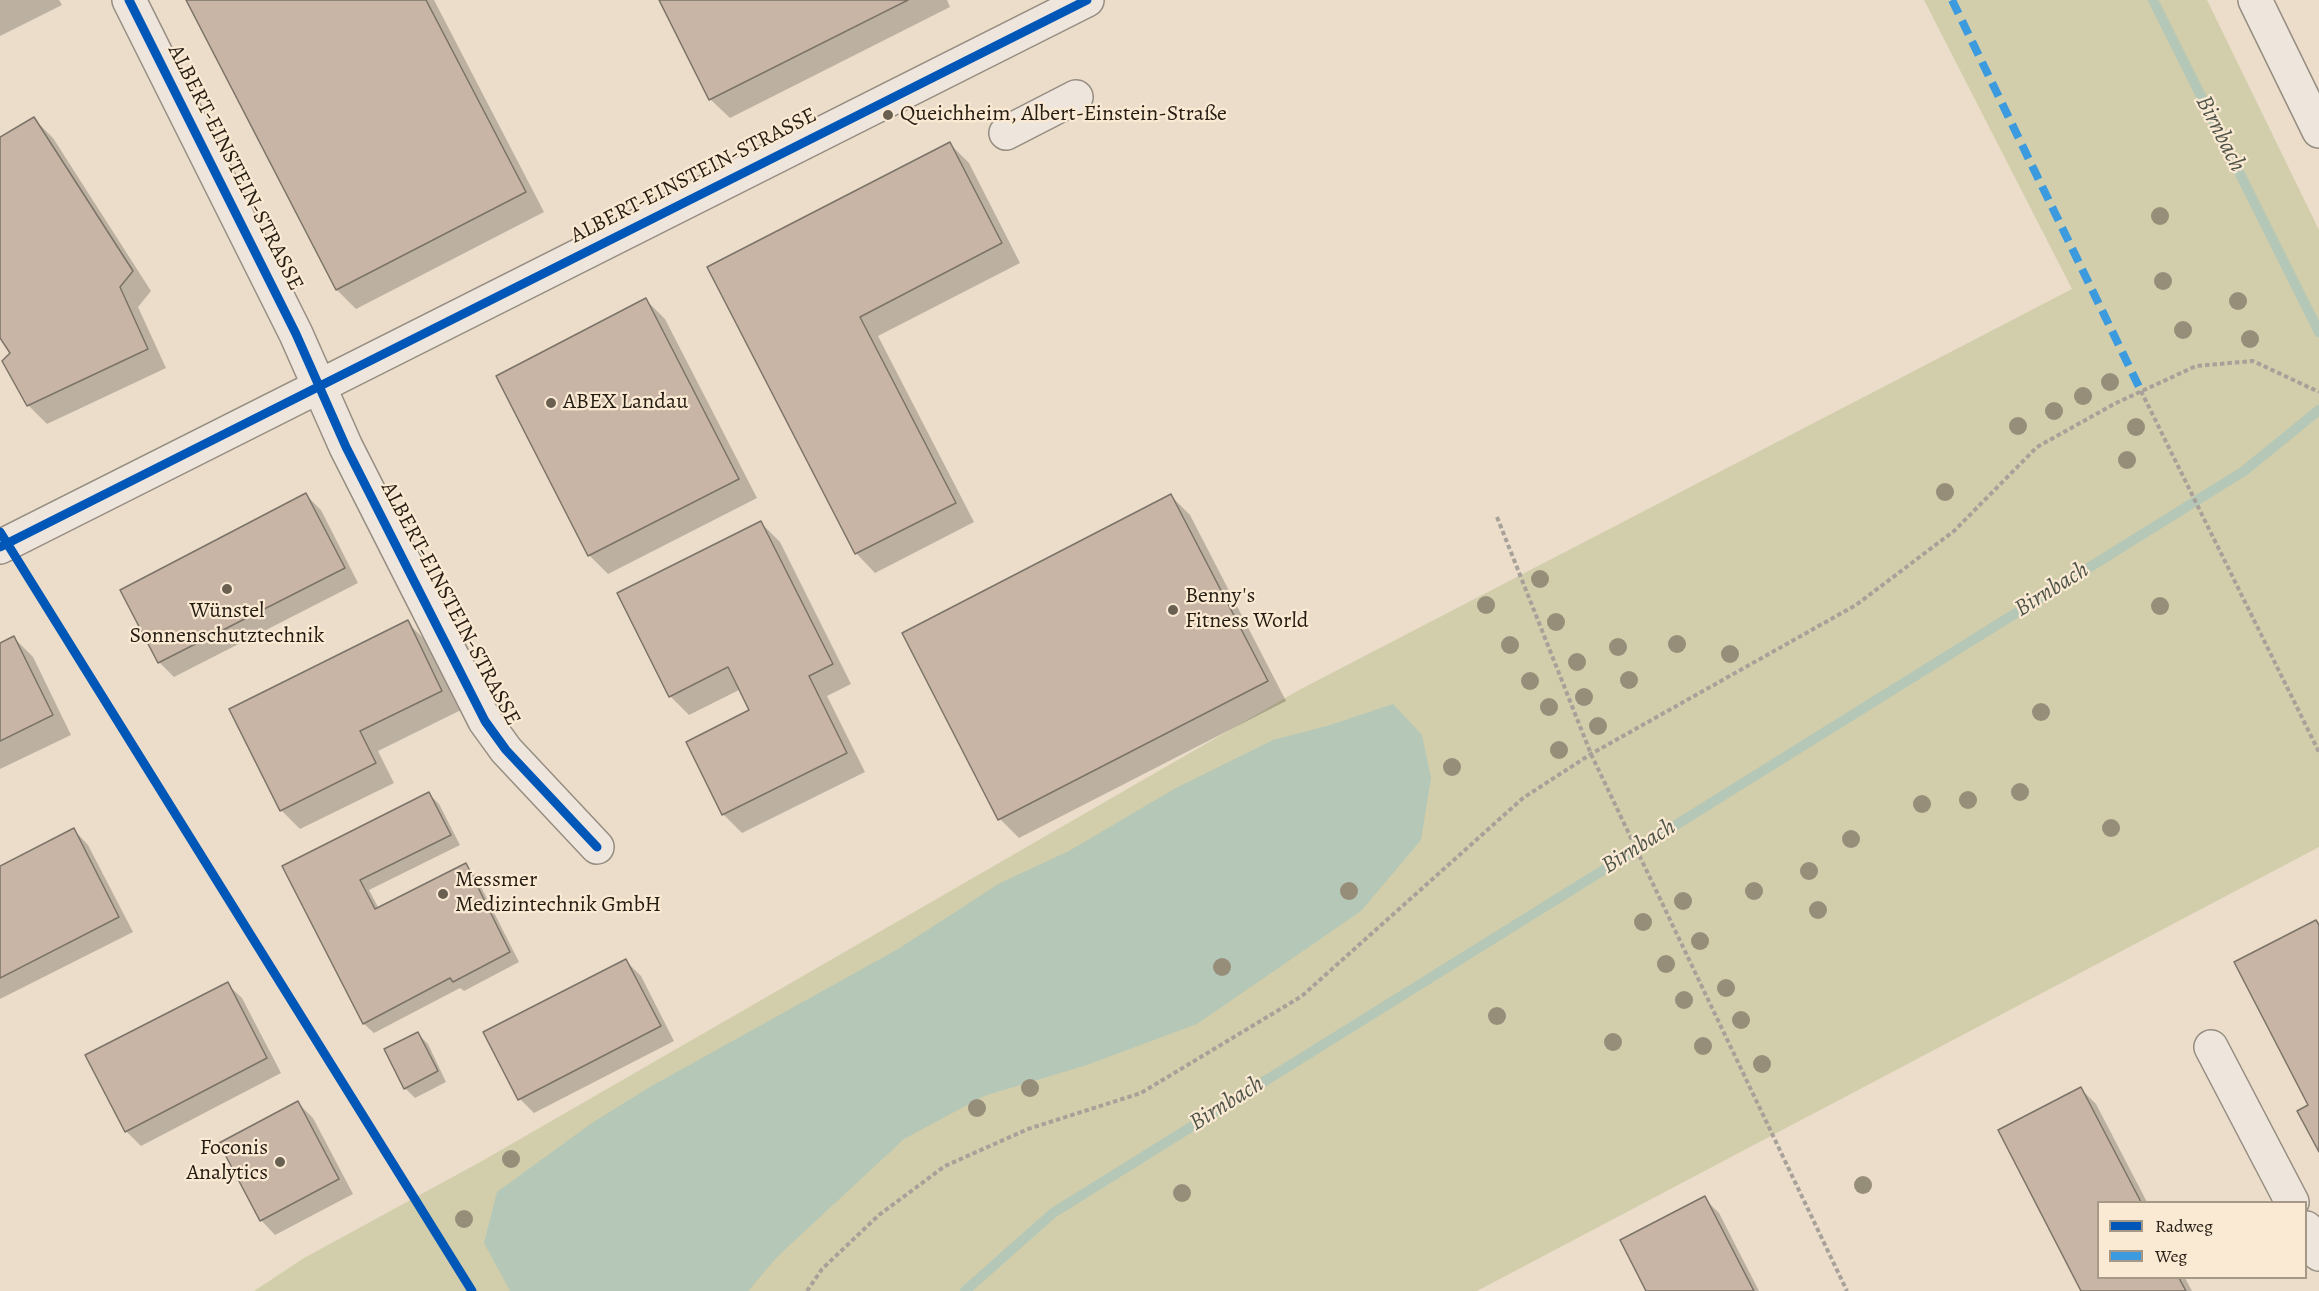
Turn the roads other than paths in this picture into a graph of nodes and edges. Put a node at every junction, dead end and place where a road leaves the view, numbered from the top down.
1 (129, 0) edge
2 (1087, 0) edge
3 (2255, 0) edge
4 (1076, 98) dead end
5 (2319, 131) edge
6 (1006, 133) dead end
7 (319, 387) junction
8 (0, 547) edge
9 (597, 847) dead end
10 (2211, 1047) dead end
11 (2291, 1201) edge
12 (2307, 1230) edge
13 (2319, 1254) edge

1 - 7 street, ALBERT-EINSTEIN-STRASSE
2 - 7 street, ALBERT-EINSTEIN-STRASSE
3 - 5 street
4 - 6 street
7 - 8 street, ALBERT-EINSTEIN-STRASSE
7 - 9 street, ALBERT-EINSTEIN-STRASSE
10 - 11 street
12 - 13 street

